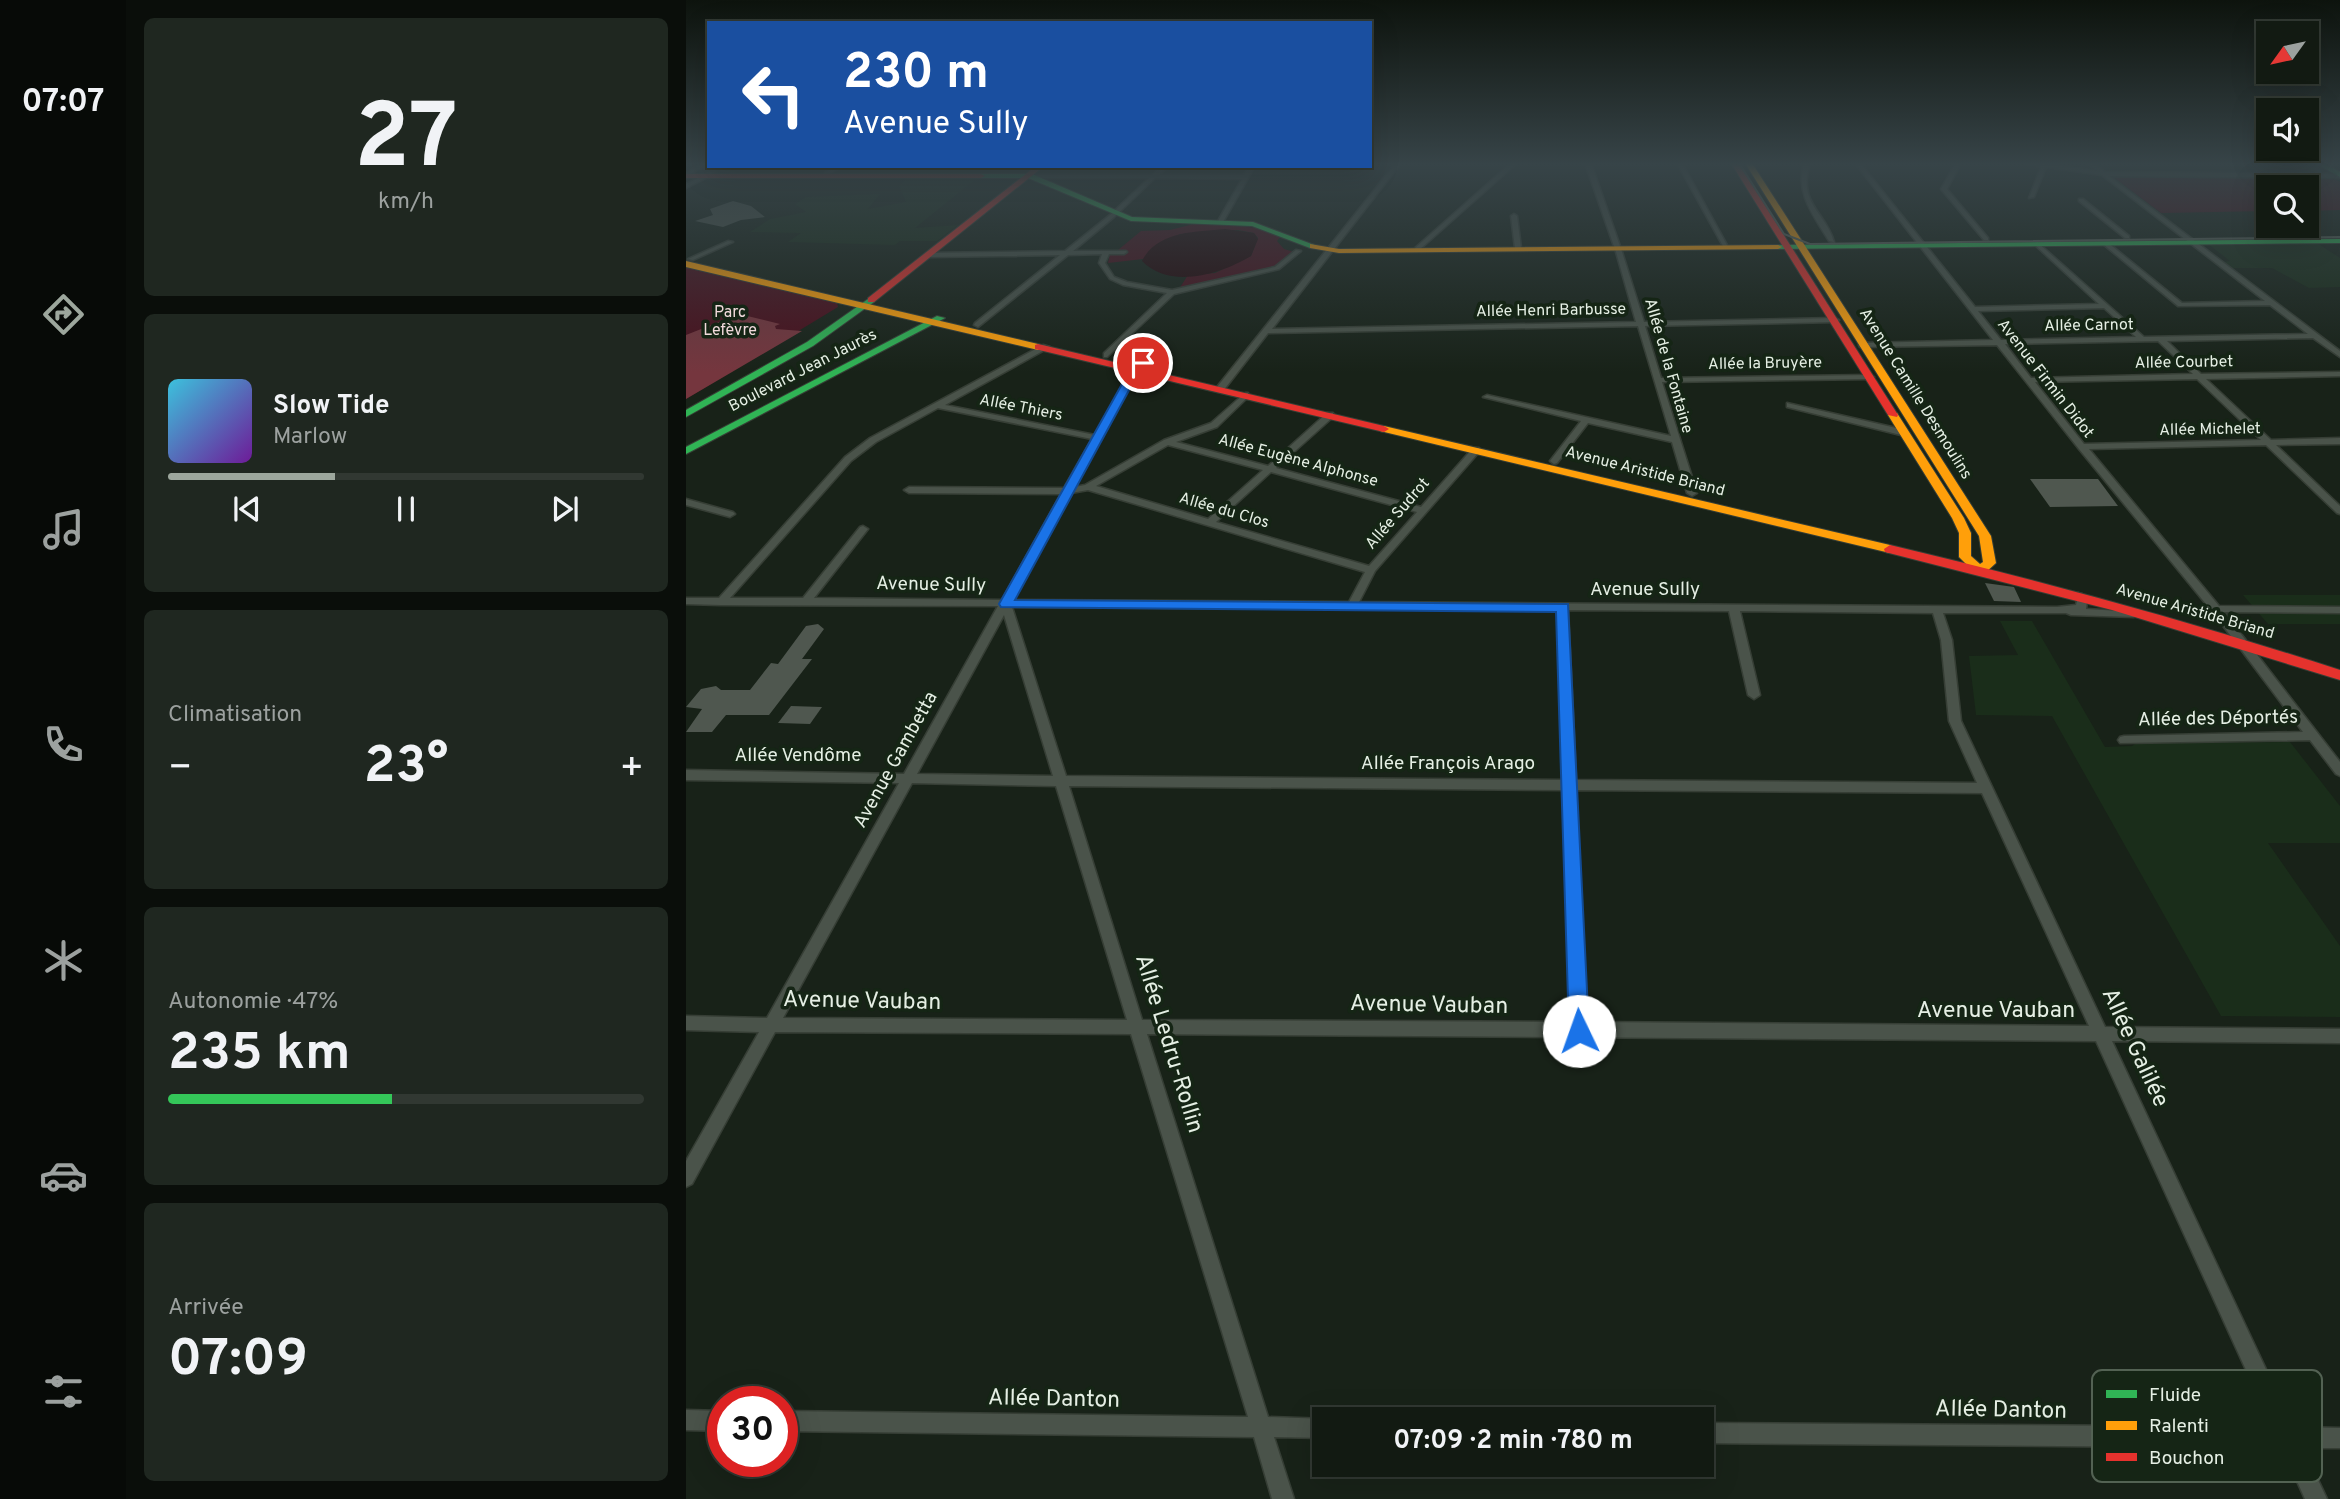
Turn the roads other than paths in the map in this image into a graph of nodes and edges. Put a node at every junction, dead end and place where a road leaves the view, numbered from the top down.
1 (958, 233) edge
2 (1090, 233) edge
3 (1275, 233) edge
4 (1345, 233) edge
5 (1435, 233) edge
6 (1516, 233) edge
7 (1613, 233) edge
8 (1719, 233) edge
9 (1781, 233) edge
10 (1783, 233) edge
11 (1827, 233) edge
12 (1911, 233) edge
13 (1981, 233) edge
14 (2122, 233) edge
15 (2178, 233) edge
16 (2340, 233) edge
17 (2127, 237) junction
18 (1986, 239) junction
19 (2186, 239) junction
20 (1832, 241) junction
21 (2340, 241) edge
22 (1919, 243) junction
23 (2105, 243) junction
24 (2037, 244) junction
25 (1789, 245) junction
26 (1726, 246) junction
27 (1618, 247) junction
28 (1518, 248) junction
29 (1417, 249) junction
30 (1332, 250) junction
31 (1298, 251) dead end
32 (1124, 252) dead end
33 (1106, 253) junction
34 (1065, 254) junction
35 (929, 256) junction
36 (690, 260) edge
37 (1172, 292) junction
38 (868, 302) junction
39 (2273, 303) junction
40 (2104, 306) junction
41 (1971, 309) junction
42 (934, 317) junction
43 (1835, 320) junction
44 (1641, 323) junction
45 (978, 325) junction
46 (1268, 331) junction
47 (2315, 336) junction
48 (2142, 339) junction
49 (2160, 339) junction
50 (1999, 342) junction
51 (1863, 345) junction
52 (1046, 347) junction
53 (1107, 355) junction
54 (2340, 355) edge
55 (1140, 366) junction
56 (2340, 374) edge
57 (1870, 377) junction
58 (2200, 377) junction
59 (1660, 380) junction
60 (2029, 380) junction
61 (1223, 386) junction
62 (1245, 395) junction
63 (1487, 397) dead end
64 (1790, 405) dead end
65 (938, 406) junction
66 (686, 414) edge
67 (1330, 415) junction
68 (1586, 420) junction
69 (1905, 433) junction
70 (1098, 438) junction
71 (1675, 440) junction
72 (1167, 442) junction
73 (2340, 442) edge
74 (2267, 443) junction
75 (2081, 447) junction
76 (1476, 450) junction
77 (686, 451) edge
78 (1554, 460) junction
79 (1268, 470) junction
80 (1088, 486) junction
81 (909, 490) dead end
82 (1069, 491) junction
83 (1692, 493) junction
84 (686, 502) edge
85 (1422, 510) junction
86 (2340, 511) edge
87 (730, 514) dead end
88 (1209, 523) junction
89 (863, 528) dead end
90 (1965, 557) junction
91 (1985, 566) junction
92 (1371, 570) junction
93 (2078, 596) junction
94 (686, 601) edge
95 (806, 601) junction
96 (721, 602) junction
97 (1006, 604) junction
98 (1353, 604) junction
99 (1563, 607) junction
100 (1734, 608) junction
101 (2214, 609) junction
102 (1937, 610) junction
103 (2057, 610) junction
104 (2340, 610) edge
105 (2139, 614) junction
106 (2229, 627) junction
107 (2240, 642) junction
108 (2340, 664) edge
109 (2340, 675) edge
110 (1754, 695) dead end
111 (2312, 736) junction
112 (2124, 740) dead end
113 (2340, 771) edge
114 (686, 775) edge
115 (910, 777) junction
116 (1060, 781) junction
117 (1567, 784) junction
118 (1987, 788) junction
119 (686, 1023) edge
120 (772, 1023) junction
121 (1137, 1027) junction
122 (1579, 1031) junction
123 (2101, 1034) junction
124 (2340, 1036) edge
125 (686, 1178) edge
126 (2256, 1370) edge
127 (686, 1420) edge
128 (707, 1421) edge
129 (798, 1421) edge
130 (1261, 1427) junction
131 (1312, 1428) edge
132 (1714, 1433) edge
133 (2092, 1437) edge
134 (2322, 1438) edge
135 (2340, 1438) edge
136 (2308, 1482) edge
137 (1283, 1499) edge
138 (2316, 1499) edge

1 - 35 main road
2 - 34 street
3 - 30 main road
4 - 30 street
5 - 29 street
6 - 28 street
7 - 27 street, Allée de la Fontaine
8 - 26 street
9 - 25 main road
10 - 25 main road
11 - 20 street
12 - 22 street, Avenue Firmin Didot
13 - 18 street
14 - 17 street
15 - 19 street
16 - 19 main road
17 - 18 main road
17 - 19 main road
18 - 22 main road
19 - 21 main road
19 - 23 main road
19 - 39 street
20 - 22 main road
20 - 25 main road
22 - 24 main road
22 - 25 main road
22 - 41 street, Avenue Firmin Didot
23 - 24 main road
23 - 39 street
24 - 40 street
25 - 26 main road
25 - 43 main road, Avenue Camille Desmoulins
25 - 51 main road, Avenue Camille Desmoulins
26 - 27 main road
27 - 28 main road
27 - 44 street, Allée de la Fontaine
28 - 29 main road
29 - 30 main road
30 - 46 street
31 - 37 street
32 - 33 street
33 - 34 street
33 - 37 street
34 - 35 street
34 - 45 street
35 - 38 main road
36 - 38 main road
37 - 53 street
38 - 42 main road
38 - 66 main road
39 - 47 street
40 - 41 street
40 - 48 street
41 - 50 street, Avenue Firmin Didot
42 - 45 main road, Avenue Aristide Briand
42 - 52 main road, Avenue Aristide Briand
42 - 77 main road, Boulevard Jean Jaurès
43 - 44 street, Allée Henri Barbusse
43 - 57 main road, Avenue Camille Desmoulins
44 - 46 street, Allée Henri Barbusse
44 - 59 street, Allée de la Fontaine
45 - 53 main road, Avenue Aristide Briand
46 - 61 street
47 - 49 street, Allée Carnot
47 - 54 street
48 - 49 street, Allée Carnot
48 - 50 street, Allée Carnot
49 - 58 street
50 - 51 street, Allée Carnot
50 - 60 street, Avenue Firmin Didot
51 - 91 main road, Avenue Camille Desmoulins
52 - 55 main road, Avenue Aristide Briand
52 - 65 street
53 - 55 main road, Avenue Aristide Briand
55 - 61 main road, Avenue Aristide Briand
55 - 70 street, Avenue Gambetta
56 - 58 street, Allée Courbet
57 - 59 street, Allée la Bruyère
57 - 69 main road, Avenue Camille Desmoulins
58 - 60 street, Allée Courbet
58 - 74 street
59 - 71 street, Allée de la Fontaine
60 - 75 street, Avenue Firmin Didot
61 - 62 main road, Avenue Aristide Briand
61 - 78 main road, Avenue Aristide Briand
62 - 67 main road, Avenue Aristide Briand
62 - 72 street
63 - 68 street
64 - 69 street
65 - 70 street, Allée Thiers
65 - 96 street
67 - 76 main road, Avenue Aristide Briand
67 - 79 street
68 - 71 street
68 - 78 street
69 - 90 main road, Avenue Camille Desmoulins
70 - 82 street, Avenue Gambetta
71 - 83 street, Allée de la Fontaine
72 - 79 street, Allée Eugène Alphonse
72 - 80 street
73 - 74 street, Allée Michelet
74 - 75 street, Allée Michelet
74 - 86 street
75 - 101 street, Avenue Firmin Didot
76 - 85 street, Allée Sudrot
76 - 91 main road, Avenue Aristide Briand
78 - 83 main road, Avenue Aristide Briand
79 - 85 street, Allée Eugène Alphonse
79 - 88 street
80 - 82 street
80 - 88 street, Allée du Clos
81 - 82 street
82 - 97 street, Avenue Gambetta
83 - 90 main road, Avenue Aristide Briand
84 - 87 street
85 - 92 street, Allée Sudrot
88 - 92 street, Allée du Clos
89 - 95 street
90 - 91 main road, Avenue Aristide Briand
91 - 93 main road, Avenue Aristide Briand
91 - 106 main road, Avenue Aristide Briand
92 - 98 street, Allée Sudrot
93 - 103 street, Avenue Sully
93 - 105 main road, Avenue Aristide Briand
94 - 96 street, Avenue Sully
95 - 96 street, Avenue Sully
95 - 97 street, Avenue Sully
97 - 98 street, Avenue Sully
97 - 115 street, Avenue Gambetta
97 - 116 street, Allée Ledru-Rollin
98 - 99 street, Avenue Sully
99 - 100 street, Avenue Sully
99 - 117 street
100 - 102 street, Avenue Sully
100 - 110 street
101 - 104 street
101 - 106 street, Avenue Firmin Didot
102 - 103 street, Avenue Sully
102 - 118 street, Allée Galilée
103 - 105 street, Avenue Sully
105 - 107 main road, Avenue Aristide Briand
106 - 107 street, Avenue Firmin Didot
106 - 108 main road, Avenue Aristide Briand
107 - 109 main road, Avenue Aristide Briand
107 - 111 street
111 - 112 street, Allée des Déportés
111 - 113 street
114 - 115 street, Allée Vendôme
115 - 116 street, Allée François Arago
115 - 120 street, Avenue Gambetta
116 - 117 street, Allée François Arago
116 - 121 street, Allée Ledru-Rollin
117 - 118 street, Allée François Arago
117 - 122 street
118 - 123 street, Allée Galilée
119 - 120 street, Avenue Vauban
120 - 121 street, Avenue Vauban
120 - 125 street, Avenue Gambetta
121 - 122 street, Avenue Vauban
121 - 130 street, Allée Ledru-Rollin
122 - 123 street, Avenue Vauban
123 - 124 street, Avenue Vauban
123 - 126 street, Allée Galilée
127 - 128 street
129 - 130 street, Allée Danton
130 - 131 street, Allée Danton
130 - 137 street, Allée Ledru-Rollin
132 - 133 street, Allée Danton
134 - 135 street, Allée Danton
136 - 138 street, Allée Galilée

